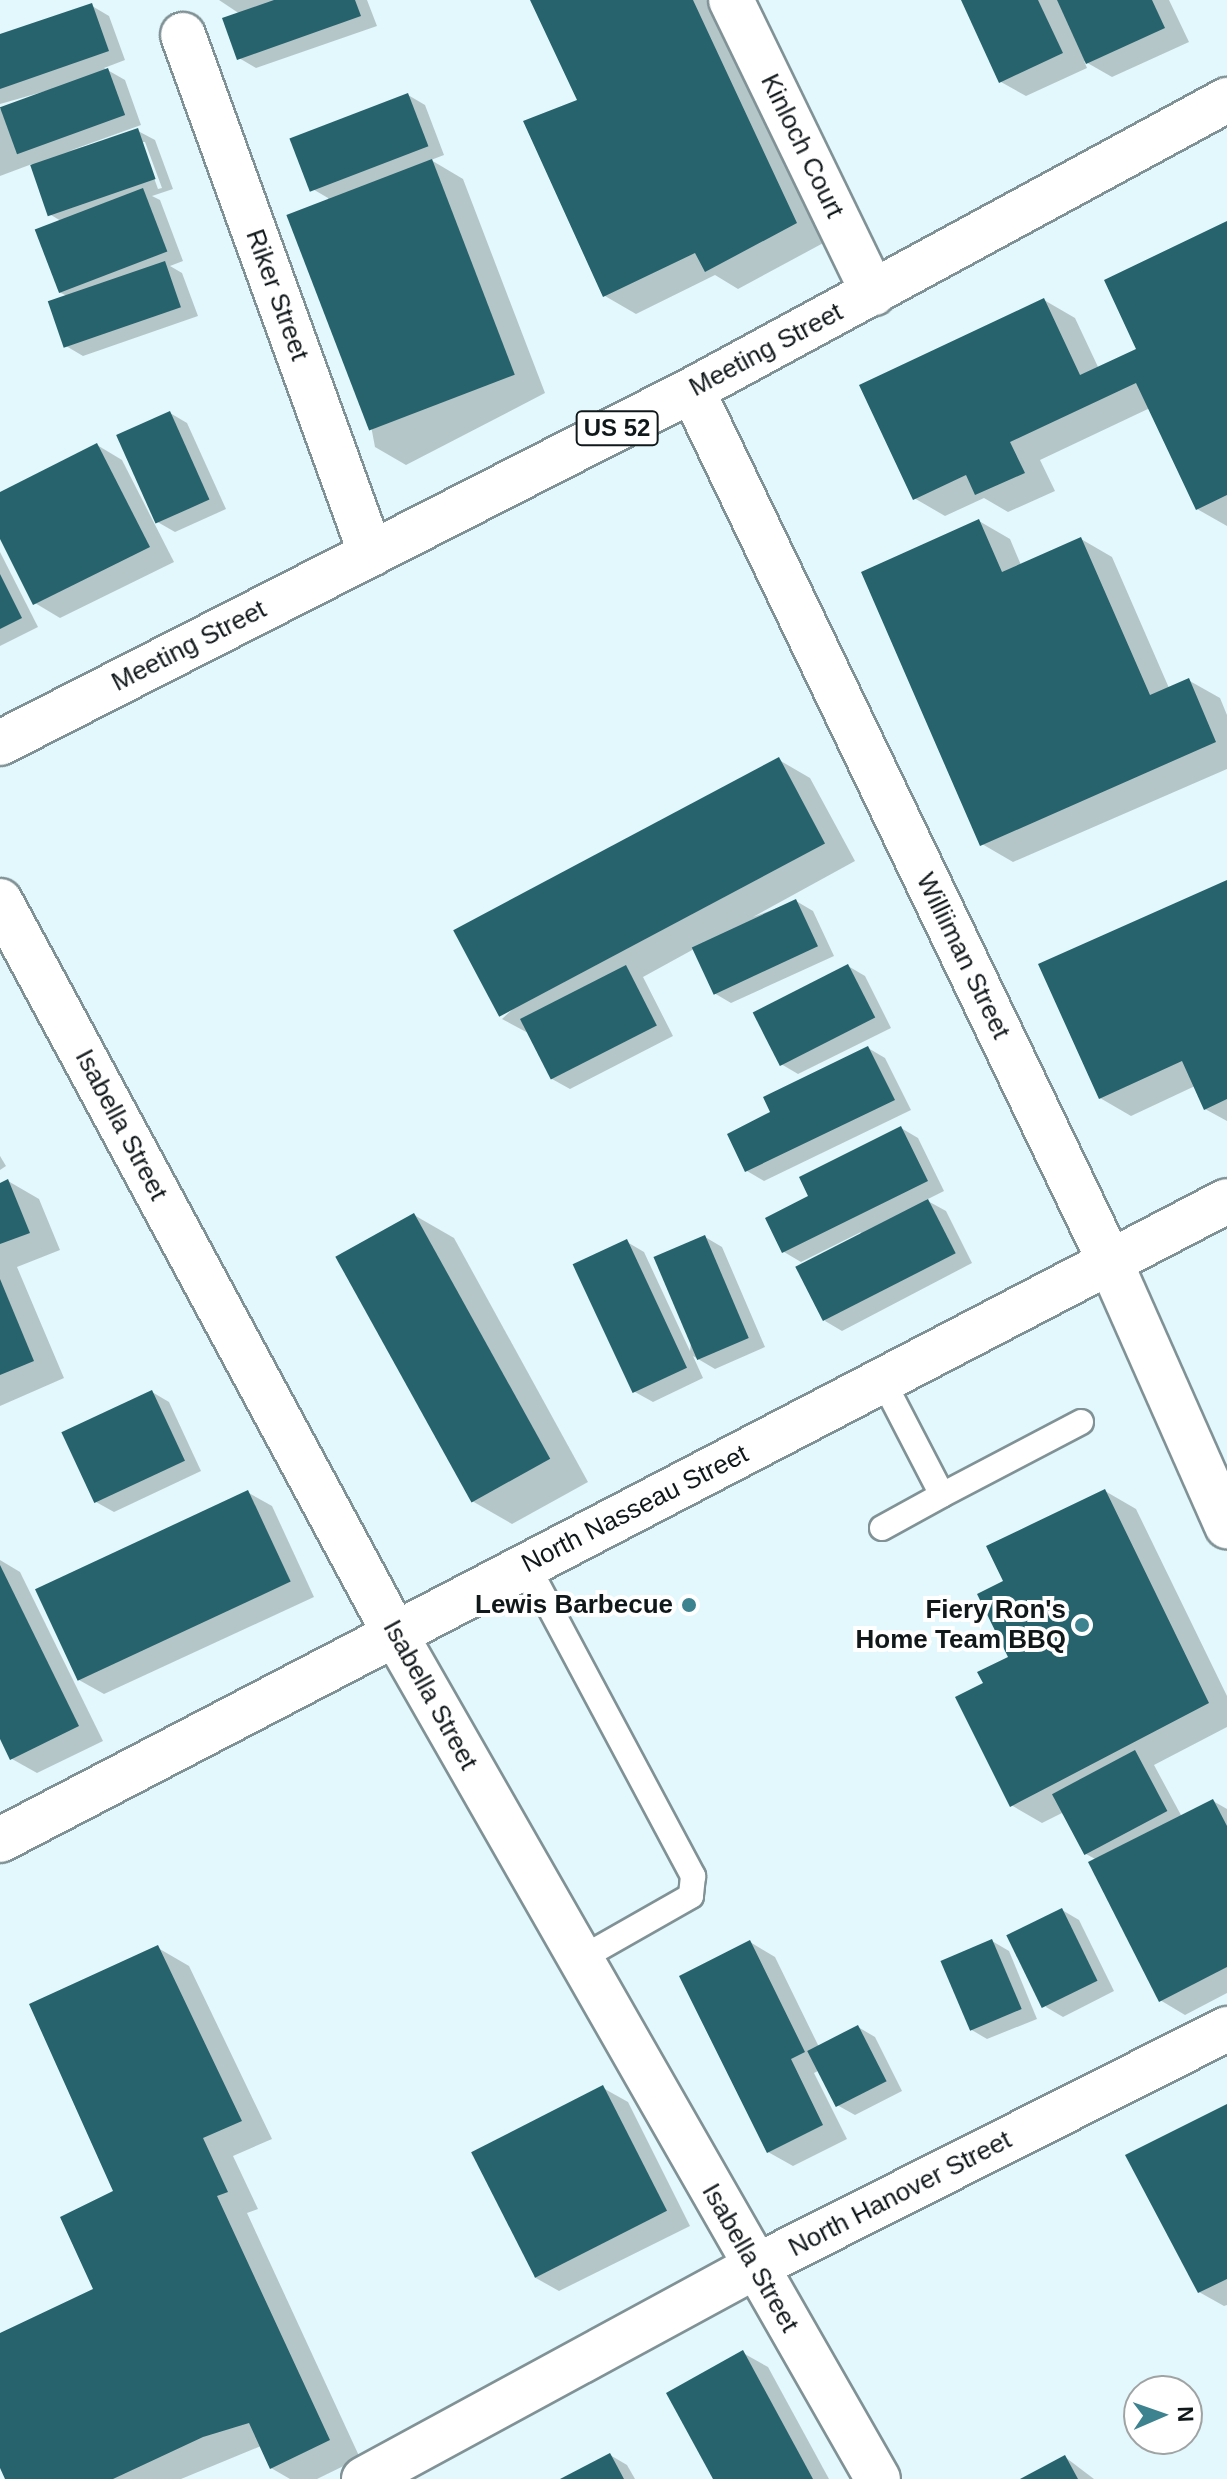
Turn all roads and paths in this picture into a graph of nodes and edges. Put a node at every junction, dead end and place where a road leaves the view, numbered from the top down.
1 (731, 0) edge
2 (183, 35) dead end
3 (1227, 100) edge
4 (873, 293) junction
5 (692, 390) junction
6 (371, 554) junction
7 (0, 743) edge
8 (0, 901) edge
9 (1227, 1201) edge
10 (1111, 1264) junction
11 (883, 1381) junction
12 (1081, 1422) dead end
13 (942, 1495) junction
14 (1227, 1526) edge
15 (882, 1528) dead end
16 (527, 1565) junction
17 (395, 1634) junction
18 (0, 1840) edge
19 (580, 1959) junction
20 (1227, 2029) edge
21 (755, 2267) junction
22 (364, 2479) edge
23 (878, 2479) edge

1 - 4 street, Kinloch Court
2 - 6 street, Riker Street
3 - 4 street, Meeting Street / US 52
4 - 5 street, Meeting Street / US 52
5 - 6 street, Meeting Street / US 52
5 - 10 street, Williiman Street
6 - 7 street, Meeting Street / US 52
8 - 17 street, Isabella Street
9 - 10 street, North Nasseau Street
10 - 11 street, North Nasseau Street
10 - 14 street, Williiman Street
11 - 13 lane
11 - 16 street, North Nasseau Street
12 - 13 lane
13 - 15 lane
16 - 17 street, North Nasseau Street
16 - 19 lane
17 - 18 street, North Nasseau Street
17 - 19 street, Isabella Street
19 - 21 street, Isabella Street
20 - 21 street, North Hanover Street
21 - 22 street, North Hanover Street
21 - 23 street, Isabella Street

